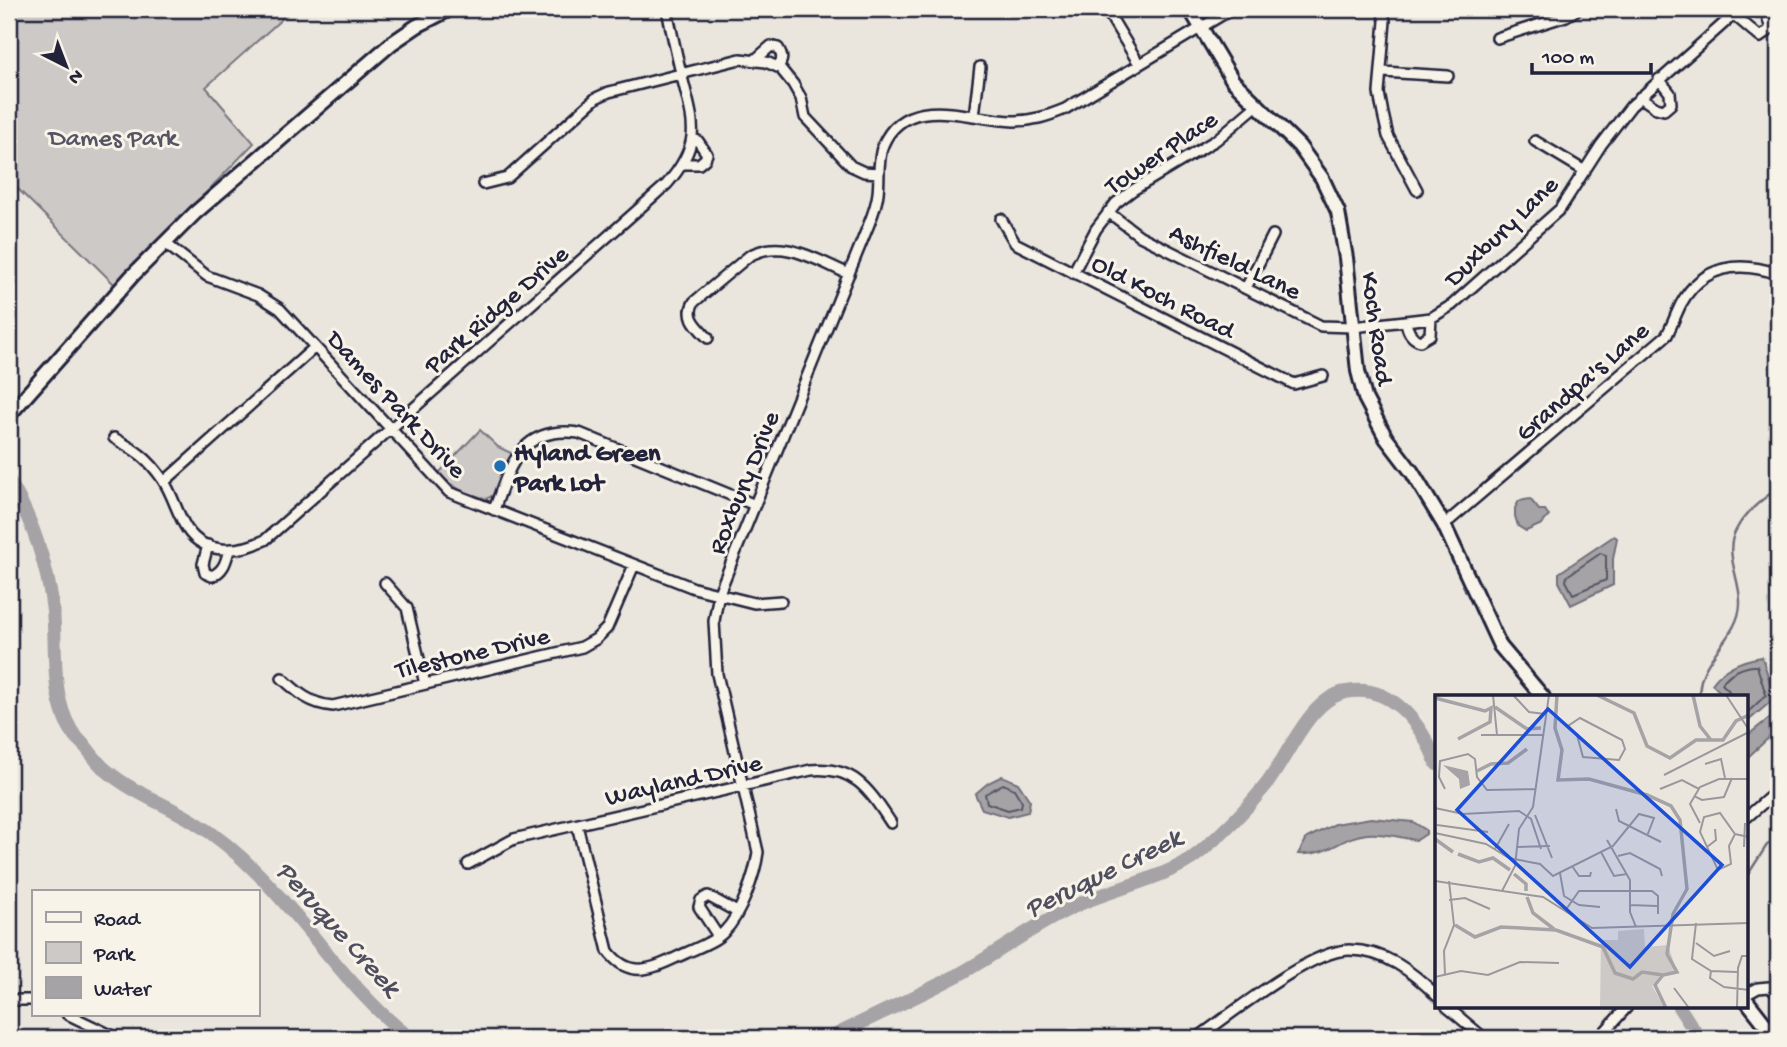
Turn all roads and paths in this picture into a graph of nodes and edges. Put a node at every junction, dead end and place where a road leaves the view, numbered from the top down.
1 (450, 9) edge
2 (667, 9) edge
3 (1106, 9) edge
4 (1190, 9) edge
5 (1232, 9) edge
6 (1382, 9) edge
7 (1578, 9) edge
8 (1765, 9) edge
9 (1737, 11) edge
10 (1201, 27) junction
11 (1497, 38) dead end
12 (755, 60) junction
13 (1139, 64) junction
14 (778, 67) junction
15 (981, 67) dead end
16 (1382, 72) junction
17 (681, 73) junction
18 (1448, 76) dead end
19 (1659, 79) junction
20 (1640, 97) junction
21 (1256, 106) junction
22 (974, 117) junction
23 (692, 138) junction
24 (1535, 141) dead end
25 (683, 164) junction
26 (1585, 171) junction
27 (879, 173) junction
28 (483, 184) dead end
29 (1416, 190) dead end
30 (1108, 212) junction
31 (1001, 219) dead end
32 (1273, 235) dead end
33 (165, 243) junction
34 (849, 274) junction
35 (1073, 274) junction
36 (1778, 274) edge
37 (1246, 288) junction
38 (1431, 318) junction
39 (1406, 321) junction
40 (1353, 327) junction
41 (708, 338) dead end
42 (316, 347) junction
43 (1322, 376) dead end
44 (11, 413) edge
45 (390, 429) junction
46 (114, 438) dead end
47 (164, 482) junction
48 (755, 505) junction
49 (494, 510) junction
50 (1444, 525) junction
51 (208, 545) junction
52 (229, 550) junction
53 (634, 565) junction
54 (385, 583) dead end
55 (719, 593) junction
56 (781, 601) dead end
57 (282, 678) dead end
58 (425, 684) junction
59 (1541, 695) edge
60 (743, 785) junction
61 (1778, 790) edge
62 (1748, 816) edge
63 (891, 822) dead end
64 (577, 825) junction
65 (468, 864) dead end
66 (737, 912) junction
67 (718, 936) junction
68 (1748, 993) edge
69 (1435, 994) edge
70 (1778, 994) edge
71 (9, 1000) edge
72 (32, 1000) edge
73 (1748, 1002) edge
74 (1449, 1009) edge
75 (1625, 1009) edge
76 (71, 1016) edge
77 (1775, 1032) edge
78 (117, 1038) edge
79 (1197, 1038) edge
80 (1484, 1038) edge
81 (1599, 1038) edge

1 - 33 street
2 - 17 street, Park Ridge Drive
3 - 13 street
4 - 10 street, Koch Road
5 - 10 street, Roxbury Drive
6 - 16 street
7 - 11 street
8 - 9 street, Duxbury Lane
9 - 19 street, Duxbury Lane
10 - 13 street, Roxbury Drive
10 - 21 street, Koch Road
12 - 14 street
12 - 14 street
12 - 17 street
13 - 22 street, Roxbury Drive
14 - 27 street
15 - 22 street
16 - 18 street
16 - 29 street
17 - 23 street, Park Ridge Drive
17 - 28 street
19 - 20 street, Duxbury Lane
19 - 20 street
20 - 26 street, Duxbury Lane
21 - 30 street, Tower Place
21 - 40 street, Koch Road
22 - 27 street, Roxbury Drive
23 - 25 street, Park Ridge Drive
23 - 25 street, Park Ridge Drive
24 - 26 street
25 - 45 street, Park Ridge Drive
26 - 38 street, Duxbury Lane
27 - 34 street, Roxbury Drive
30 - 35 street, Tower Place
30 - 37 street, Ashfield Lane
31 - 35 street, Old Koch Road
32 - 37 street
33 - 42 street, Dames Park Drive
33 - 44 street
34 - 41 street
34 - 48 street, Roxbury Drive
35 - 43 street, Old Koch Road
36 - 50 street, Grandpa's Lane
37 - 40 street, Ashfield Lane
38 - 39 street, Duxbury Lane
38 - 39 street, Duxbury Lane
39 - 40 street, Duxbury Lane
40 - 50 street, Koch Road
42 - 45 street, Dames Park Drive
42 - 47 street
45 - 49 street, Dames Park Drive
45 - 52 street, Park Ridge Drive
46 - 47 street, Park Ridge Drive
47 - 51 street, Park Ridge Drive
48 - 49 street
48 - 55 street, Roxbury Drive
49 - 53 street, Dames Park Drive
50 - 59 street, Koch Road
51 - 52 street, Park Ridge Drive
51 - 52 street
53 - 55 street, Dames Park Drive
53 - 58 street, Tilestone Drive
54 - 58 street
55 - 56 street, Dames Park Drive
55 - 60 street, Roxbury Drive
57 - 58 street, Tilestone Drive
60 - 63 street, Wayland Drive
60 - 64 street, Wayland Drive
60 - 66 street, Roxbury Drive
61 - 62 street
64 - 65 street, Wayland Drive
64 - 67 street, Roxbury Drive
66 - 67 street, Roxbury Drive
66 - 67 street
68 - 70 street
69 - 79 street
71 - 72 street
73 - 77 street
74 - 80 street
75 - 81 street
76 - 78 street

